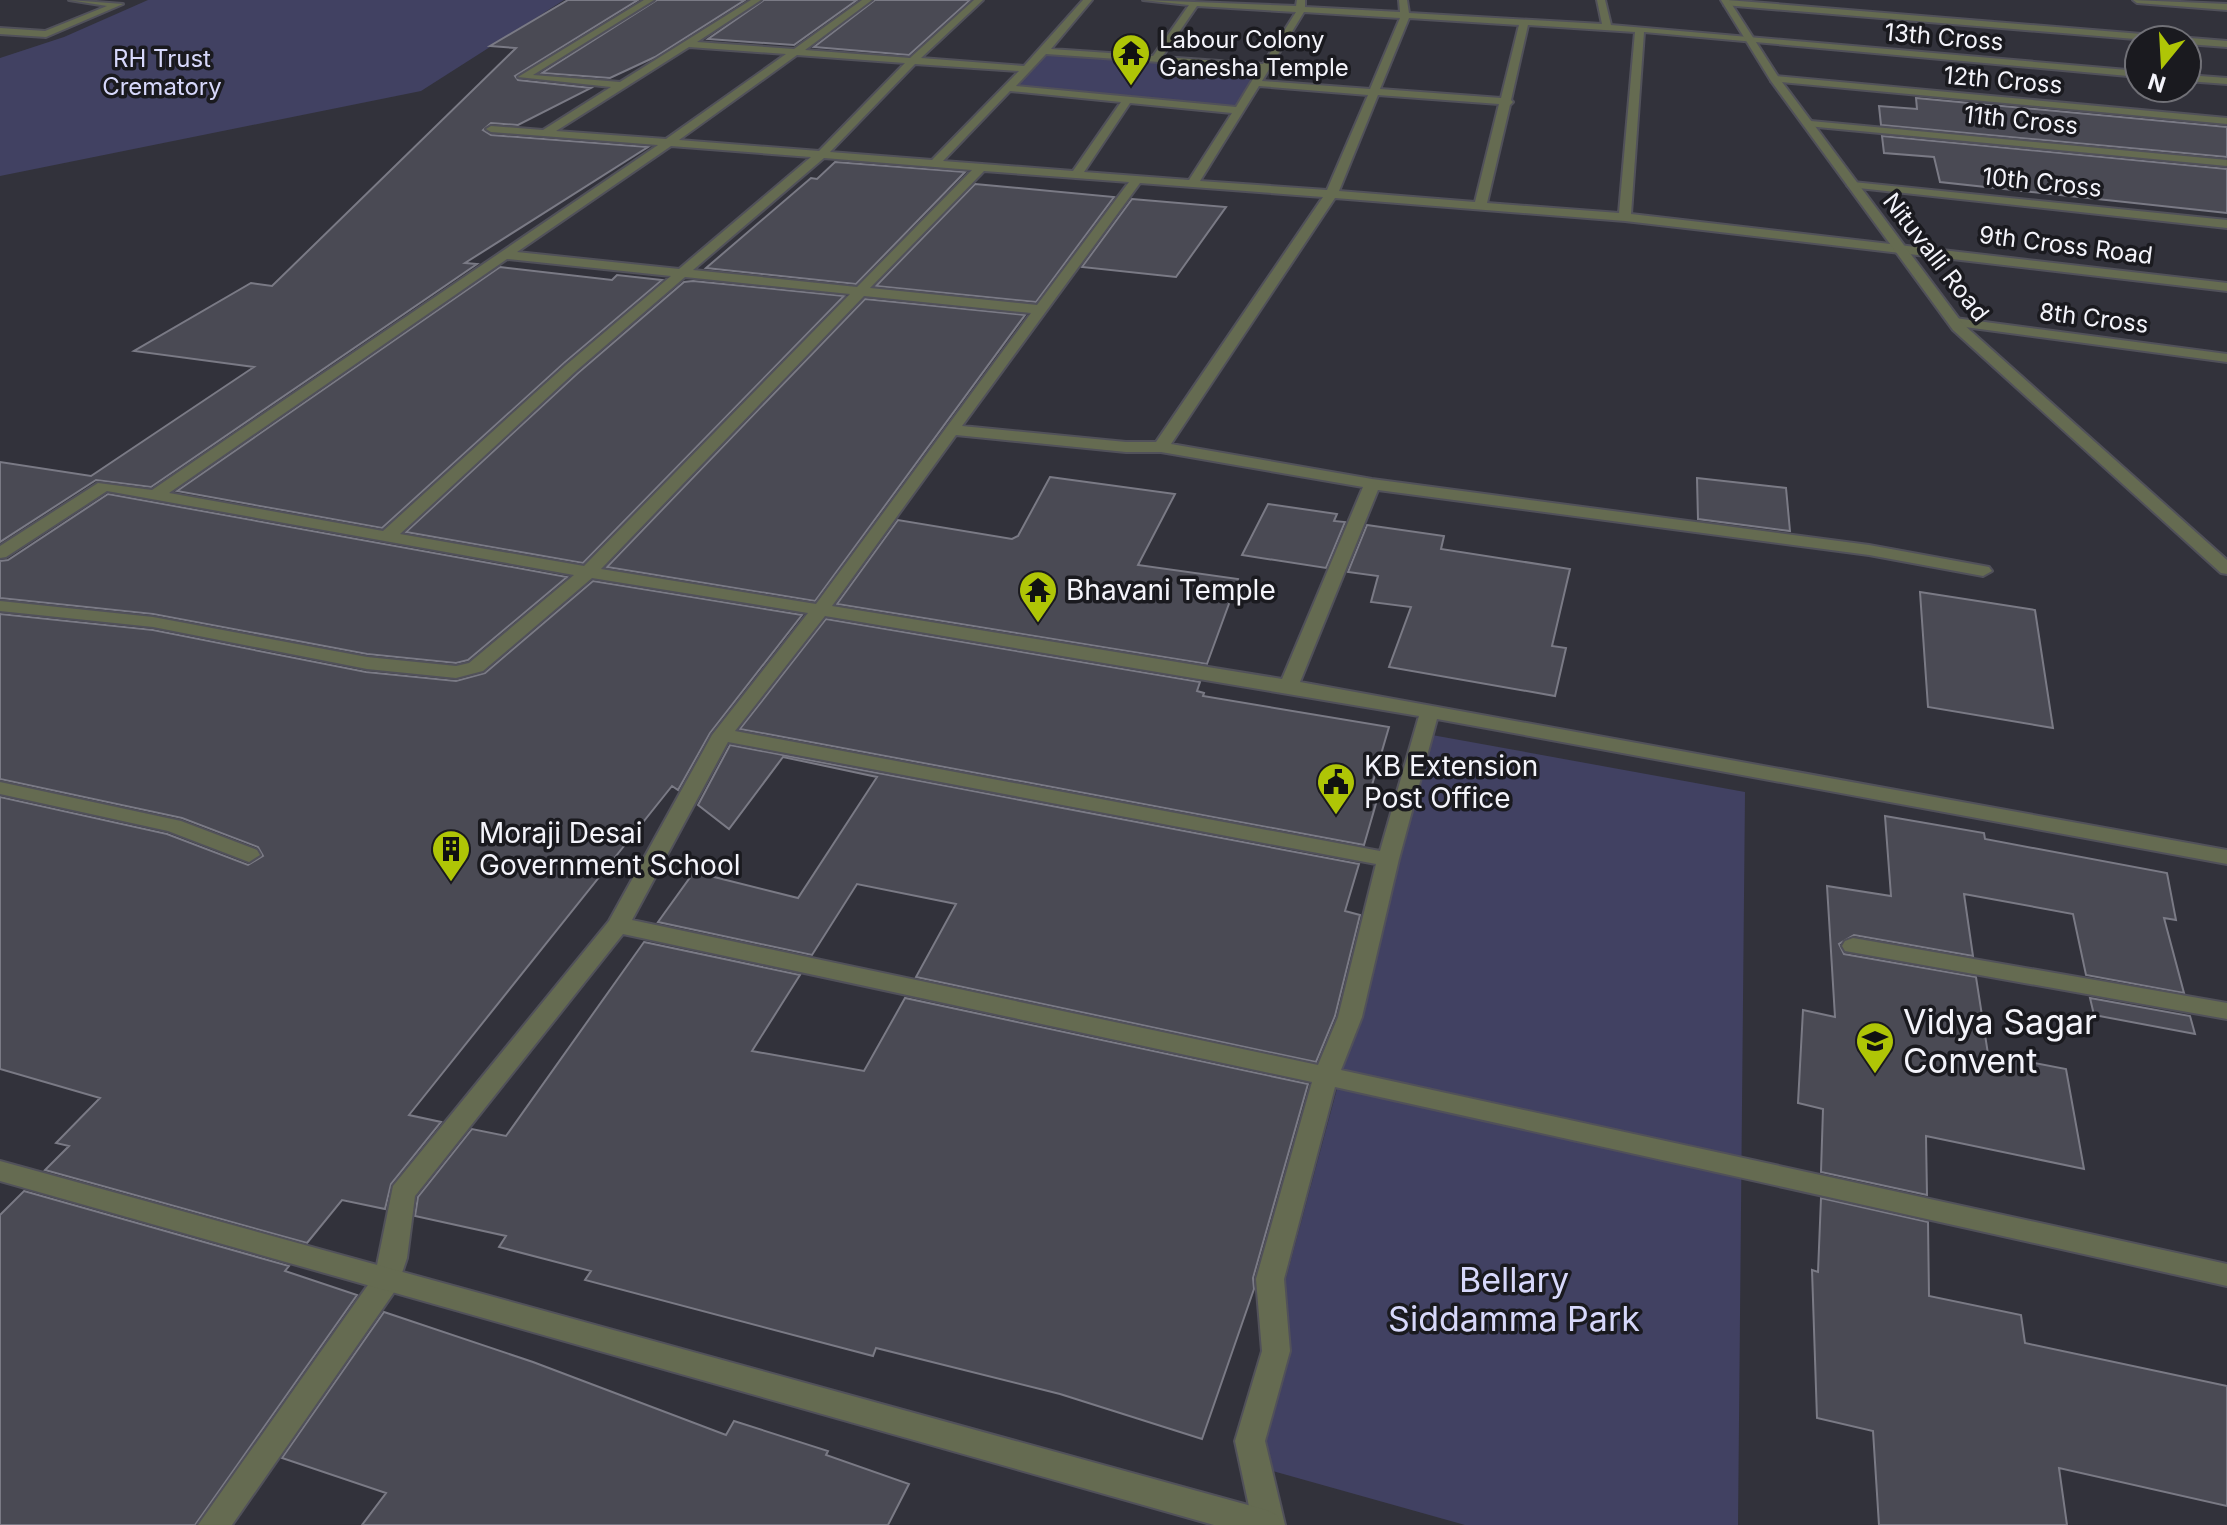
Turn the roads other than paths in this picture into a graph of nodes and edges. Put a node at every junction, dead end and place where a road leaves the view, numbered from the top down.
1 (73, 0) edge
2 (650, 0) edge
3 (757, 0) edge
4 (868, 0) edge
5 (979, 0) edge
6 (1088, 0) edge
7 (1147, 0) edge
8 (1403, 0) edge
9 (1601, 0) edge
10 (2137, 0) edge
11 (123, 2) edge
12 (1196, 2) edge
13 (1726, 2) edge
14 (1301, 6) edge
15 (2227, 7) edge
16 (1405, 17) junction
17 (1524, 24) junction
18 (1607, 28) junction
19 (1640, 30) junction
20 (0, 31) edge
21 (2123, 35) edge
22 (1746, 39) junction
23 (2203, 42) edge
24 (689, 44) junction
25 (2227, 44) edge
26 (1044, 51) junction
27 (797, 52) junction
28 (1156, 59) junction
29 (912, 61) junction
30 (1265, 67) junction
31 (1026, 69) junction
32 (2123, 73) edge
33 (1775, 79) junction
34 (2203, 79) edge
35 (2227, 81) edge
36 (1255, 83) junction
37 (625, 85) junction
38 (1008, 88) junction
39 (1377, 92) junction
40 (1127, 100) junction
41 (1508, 102) junction
42 (1238, 110) junction
43 (2227, 121) edge
44 (1811, 124) junction
45 (491, 129) dead end
46 (545, 133) junction
47 (671, 141) junction
48 (823, 153) junction
49 (936, 162) junction
50 (2227, 163) edge
51 (982, 166) junction
52 (1077, 173) junction
53 (1138, 177) junction
54 (1193, 183) junction
55 (1853, 185) junction
56 (1332, 193) junction
57 (1480, 206) junction
58 (1625, 217) junction
59 (2227, 224) edge
60 (1899, 247) junction
61 (506, 255) junction
62 (682, 273) junction
63 (2227, 287) edge
64 (861, 292) junction
65 (1042, 310) junction
66 (1955, 322) junction
67 (2227, 358) edge
68 (953, 430) junction
69 (1161, 447) junction
70 (1372, 484) junction
71 (155, 495) junction
72 (386, 537) junction
73 (0, 553) edge
74 (2227, 569) edge
75 (1983, 571) dead end
76 (588, 572) junction
77 (0, 606) edge
78 (820, 610) junction
79 (1289, 686) junction
80 (1430, 711) junction
81 (722, 735) junction
82 (0, 788) edge
83 (249, 855) dead end
84 (2227, 857) edge
85 (1388, 859) junction
86 (618, 925) junction
87 (1853, 946) dead end
88 (2227, 1011) edge
89 (1326, 1076) junction
90 (0, 1171) edge
91 (2227, 1275) edge
92 (387, 1280) junction
93 (214, 1525) edge
94 (1268, 1525) edge

1 - 11 street
2 - 37 street
3 - 24 street
4 - 27 street
5 - 29 street
6 - 26 street
7 - 12 street, 13th Cross
8 - 16 street
9 - 18 street
10 - 15 street
11 - 20 street
12 - 14 street, 13th Cross
12 - 28 street
13 - 21 street
13 - 22 street, Nituvalli Road
14 - 16 street, 13th Cross
14 - 30 street
16 - 17 street, 13th Cross
16 - 39 street
17 - 18 street, 13th Cross
17 - 41 street
18 - 19 street, 13th Cross
19 - 22 street, 13th Cross
19 - 58 street
22 - 32 street, 13th Cross
22 - 33 street, Nituvalli Road
23 - 25 street
24 - 27 street
24 - 37 street
26 - 28 street
26 - 31 street
27 - 29 street
27 - 47 street
28 - 30 street
29 - 31 street
29 - 48 street
30 - 36 street
31 - 38 street
33 - 43 street, 12th Cross
33 - 44 street, Nituvalli Road
34 - 35 street
36 - 39 street
36 - 42 street
37 - 46 street
38 - 40 street
38 - 49 street
39 - 41 street
39 - 56 street
40 - 42 street
40 - 52 street
41 - 57 street
42 - 54 street
44 - 50 street, 11th Cross
44 - 55 street, Nituvalli Road
45 - 46 street, 9th Cross Road
46 - 47 street, 9th Cross Road
47 - 48 street, 9th Cross Road
47 - 61 street
48 - 49 street, 9th Cross Road
48 - 62 street
49 - 51 street, 9th Cross Road
51 - 52 street, 9th Cross Road
51 - 64 street
52 - 53 street, 9th Cross Road
53 - 54 street, 9th Cross Road
53 - 65 street
54 - 56 street, 9th Cross Road
55 - 59 street, 10th Cross
55 - 60 street, Nituvalli Road
56 - 57 street, 9th Cross Road
56 - 69 street
57 - 58 street, 9th Cross Road
58 - 60 street, 9th Cross Road
60 - 63 street, 9th Cross Road
60 - 66 street, Nituvalli Road
61 - 62 street
61 - 71 street
62 - 64 street
62 - 72 street
64 - 65 street
64 - 76 street
65 - 68 street
66 - 67 street, 8th Cross
66 - 74 street, Nituvalli Road
68 - 69 street
68 - 78 street
69 - 70 street
70 - 75 street
70 - 79 street
71 - 72 street
71 - 73 street
72 - 76 street
76 - 77 street
76 - 78 street
78 - 79 street
78 - 81 street
79 - 80 street
80 - 84 street
80 - 85 street
81 - 85 street
81 - 86 street
82 - 83 street
85 - 89 street
86 - 89 street
86 - 92 street
87 - 88 street
89 - 91 street
89 - 94 street
90 - 92 street
92 - 93 street
92 - 94 street

